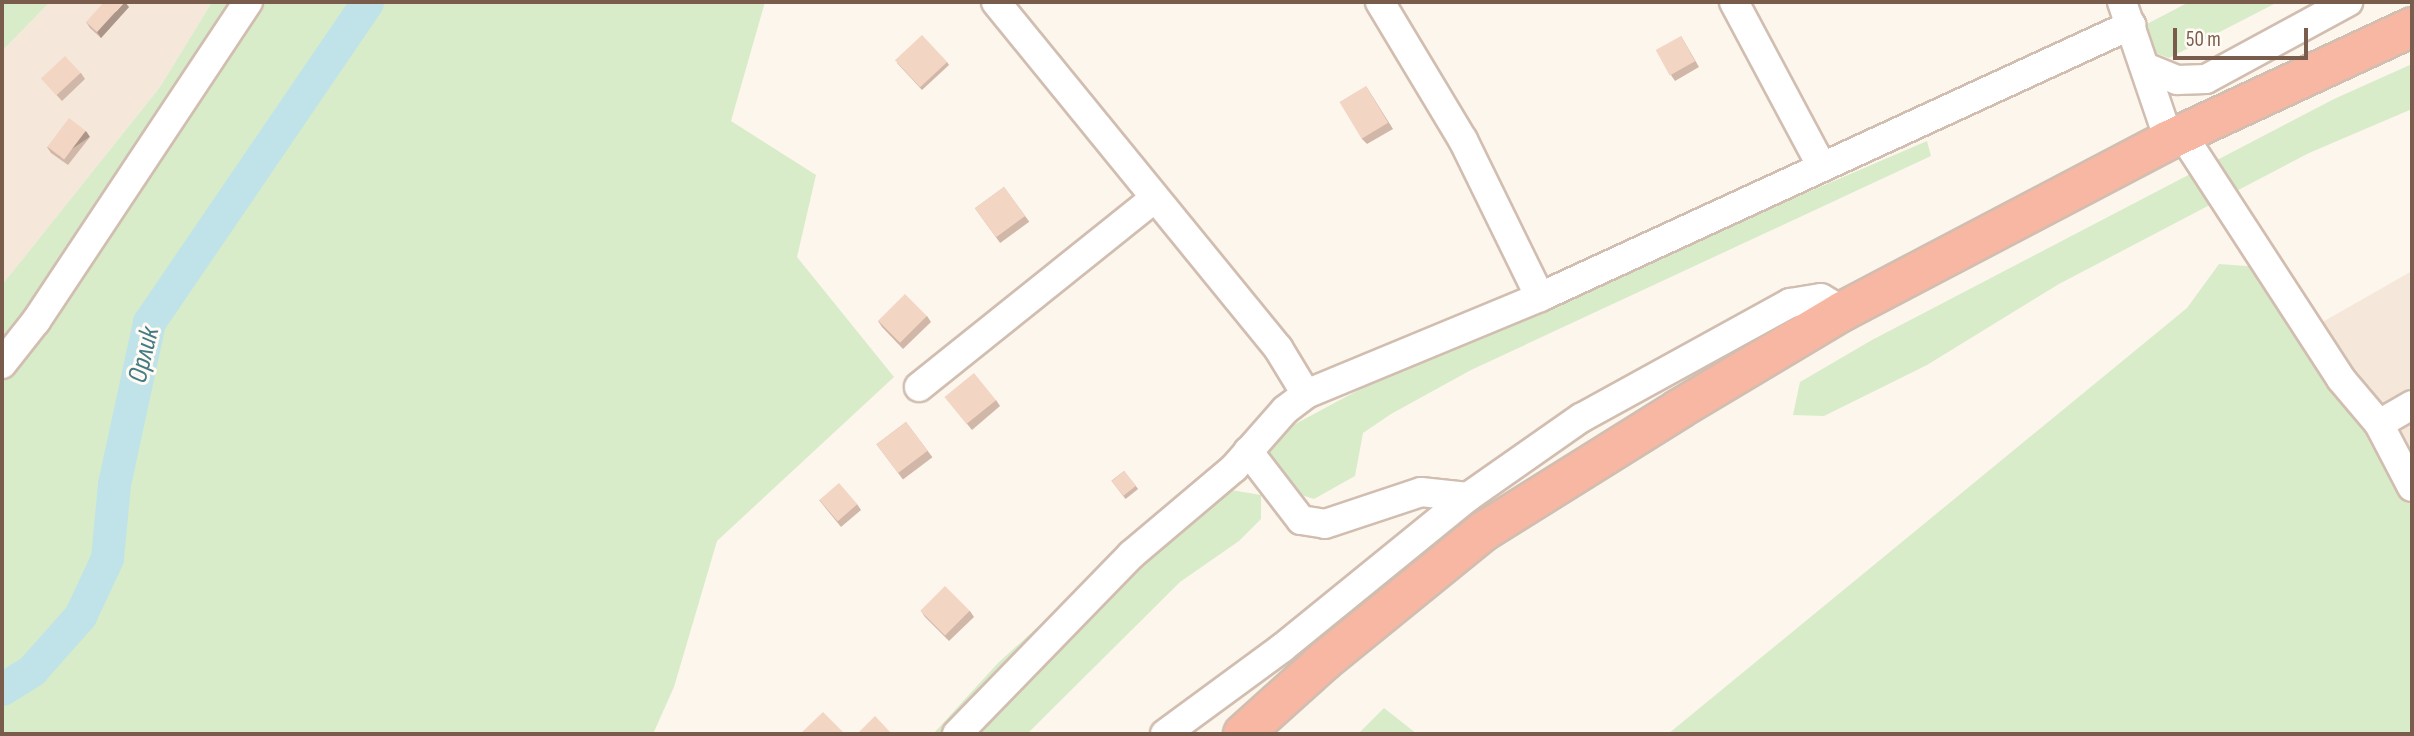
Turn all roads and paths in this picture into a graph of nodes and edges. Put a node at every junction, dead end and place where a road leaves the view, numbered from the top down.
1 (248, 2) edge
2 (996, 2) edge
3 (1380, 2) edge
4 (1734, 2) edge
5 (2348, 2) edge
6 (2127, 13) edge
7 (2412, 27) edge
8 (2145, 67) junction
9 (2175, 137) junction
10 (1822, 167) junction
11 (1155, 198) junction
12 (1540, 297) junction
13 (1843, 311) junction
14 (2, 364) edge
15 (919, 387) dead end
16 (1306, 394) junction
17 (2412, 405) edge
18 (2379, 424) junction
19 (1248, 451) junction
20 (2412, 487) edge
21 (1468, 497) junction
22 (957, 734) edge
23 (1165, 734) edge
24 (1244, 734) edge

1 - 14 street
2 - 11 street
3 - 12 street
4 - 10 street
5 - 8 street
6 - 8 street
6 - 10 street
7 - 9 highway
8 - 9 street
9 - 13 highway
9 - 18 street
10 - 12 street
11 - 15 street
11 - 16 street
12 - 16 street
13 - 21 street
13 - 24 highway
16 - 19 street
17 - 18 street
18 - 20 street
19 - 21 street
19 - 22 street
21 - 23 street

